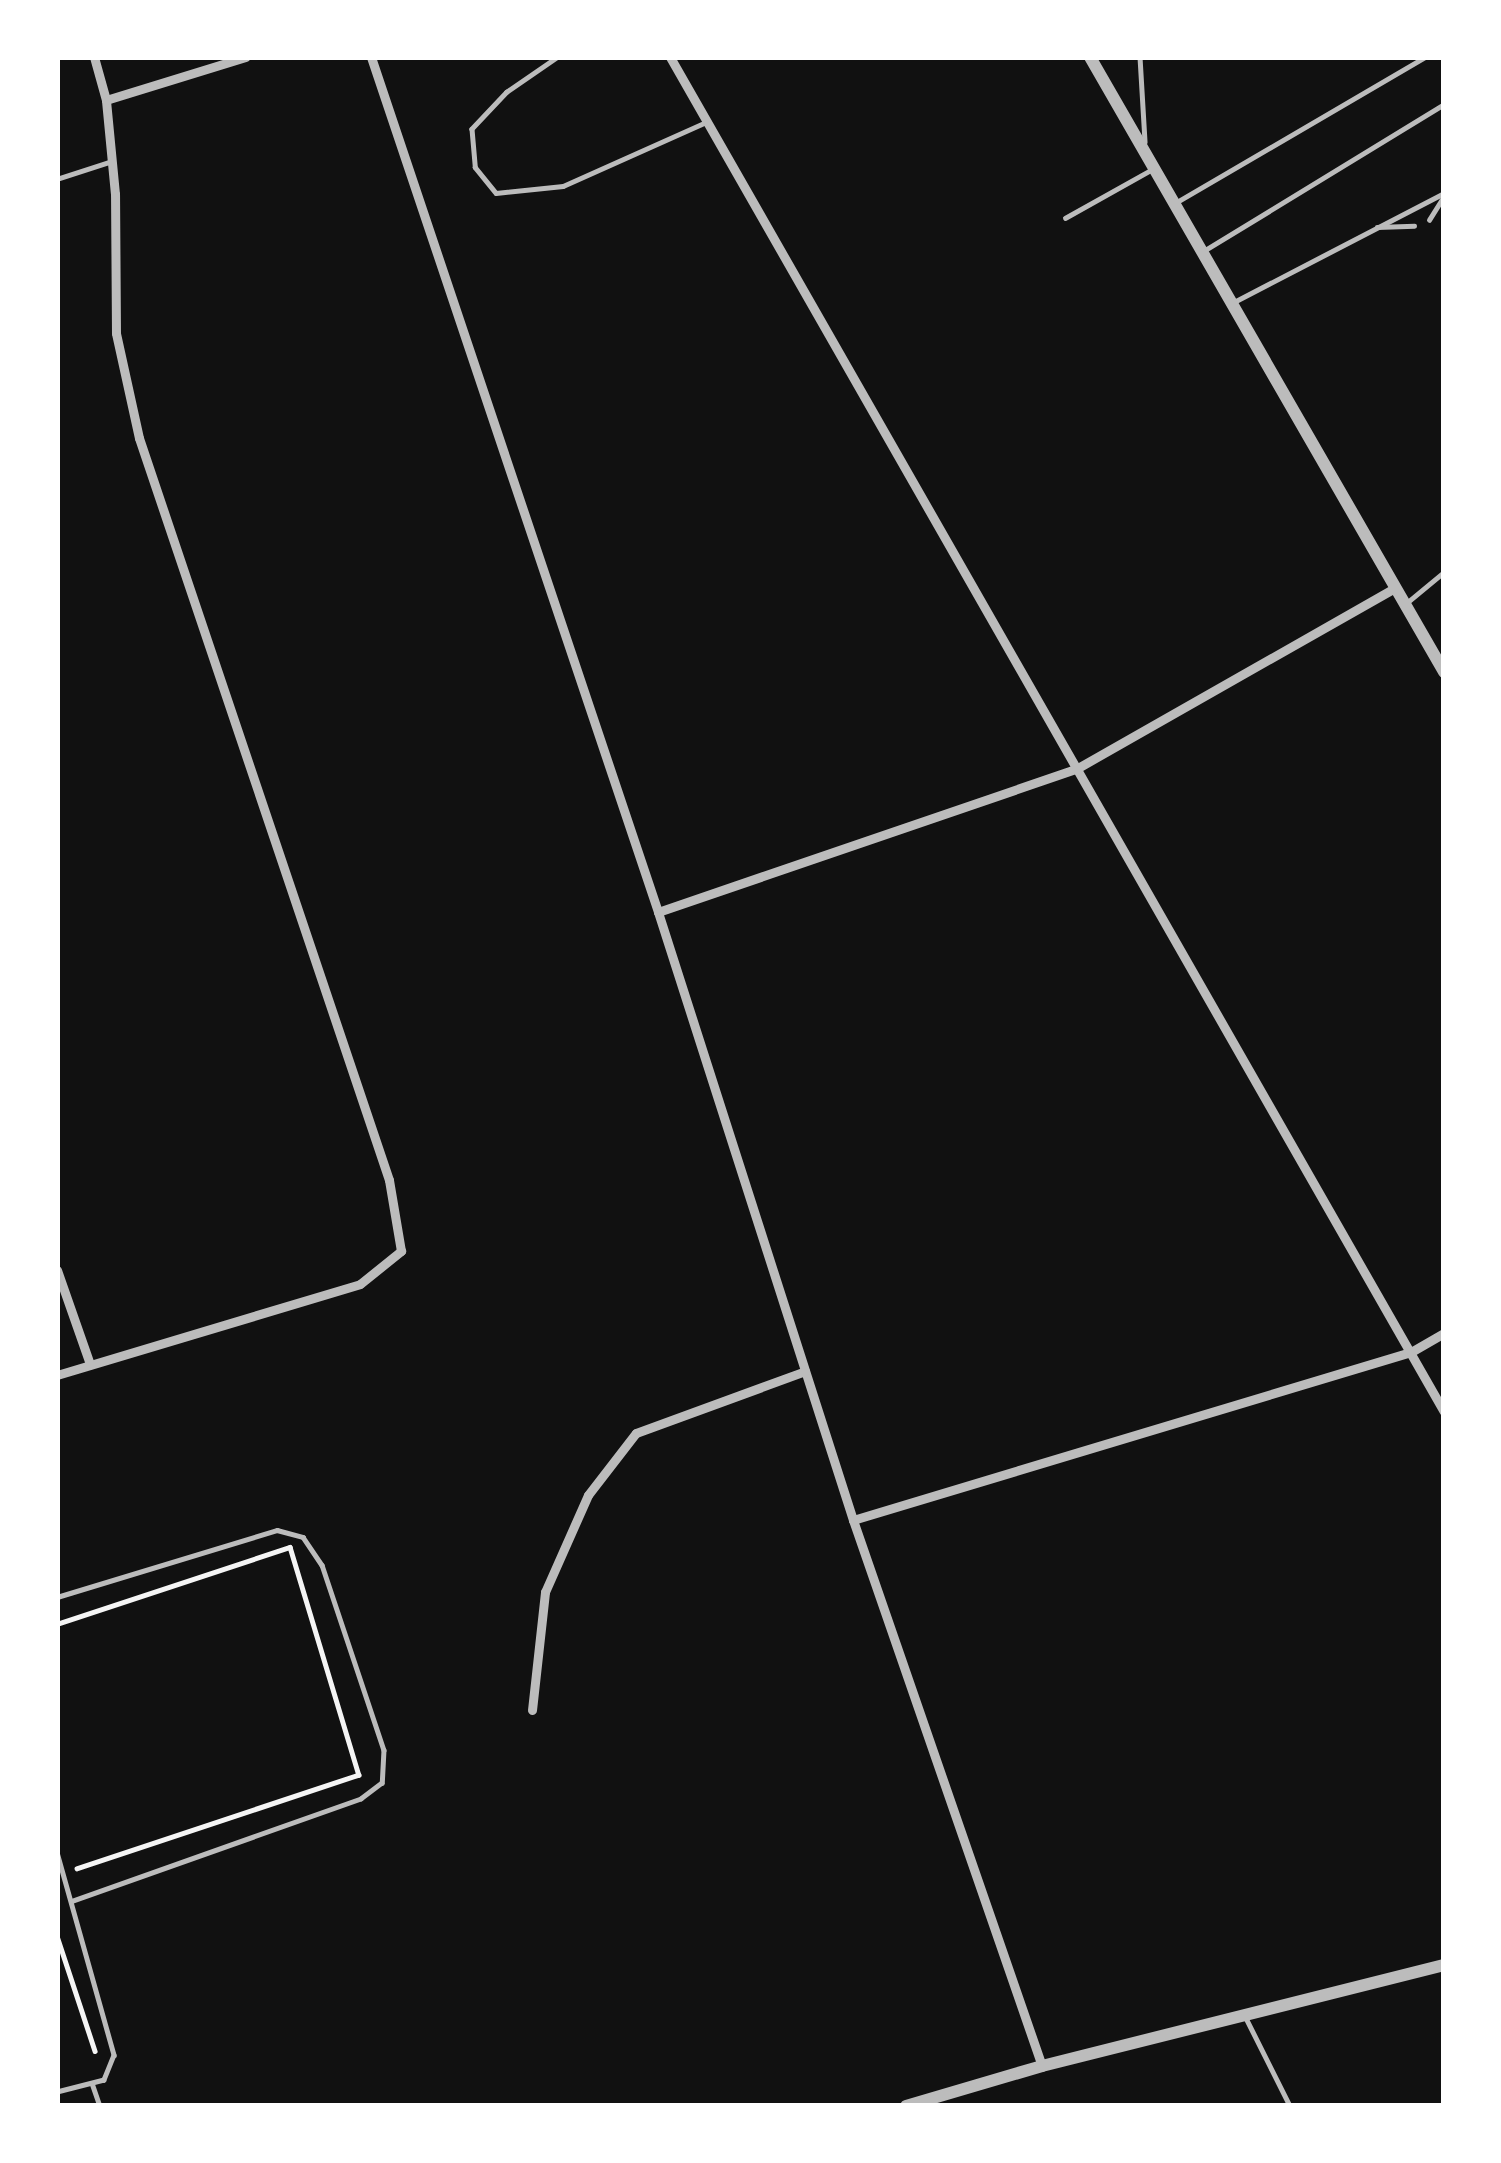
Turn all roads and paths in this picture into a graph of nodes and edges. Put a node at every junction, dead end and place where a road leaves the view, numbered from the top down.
1 (94, 57) edge
2 (246, 57) edge
3 (371, 57) edge
4 (558, 57) edge
5 (670, 57) edge
6 (1090, 57) edge
7 (1140, 57) edge
8 (1426, 57) edge
9 (106, 100) junction
10 (1444, 104) edge
11 (706, 122) junction
12 (1146, 154) junction
13 (112, 161) junction
14 (1154, 168) junction
15 (57, 178) edge
16 (1444, 194) edge
17 (1174, 204) junction
18 (1065, 218) dead end
19 (1429, 220) dead end
20 (1414, 226) dead end
21 (1376, 227) junction
22 (1202, 252) junction
23 (1232, 303) junction
24 (1444, 572) edge
25 (1394, 588) junction
26 (1404, 604) junction
27 (1444, 673) edge
28 (1076, 769) junction
29 (658, 912) junction
30 (57, 1270) edge
31 (1444, 1333) edge
32 (1411, 1352) junction
33 (90, 1364) junction
34 (805, 1371) junction
35 (57, 1375) edge
36 (1444, 1412) edge
37 (853, 1520) junction
38 (57, 1598) edge
39 (57, 1624) edge
40 (532, 1710) dead end
41 (57, 1852) edge
42 (77, 1869) dead end
43 (73, 1901) junction
44 (57, 1936) edge
45 (1444, 1965) edge
46 (1245, 2016) junction
47 (95, 2050) dead end
48 (1042, 2066) junction
49 (92, 2083) junction
50 (57, 2092) edge
51 (100, 2106) edge
52 (906, 2106) edge
53 (1290, 2106) edge

1 - 9 street
2 - 9 street
3 - 29 street
4 - 11 lane
5 - 11 street
6 - 12 street
7 - 12 lane
8 - 17 lane
9 - 13 street
10 - 22 lane
11 - 28 street
12 - 14 street
13 - 15 lane
13 - 33 street
14 - 17 street
14 - 18 lane
16 - 19 lane
16 - 21 lane
17 - 22 street
20 - 21 lane
21 - 23 lane
22 - 23 street
23 - 25 street
24 - 26 lane
25 - 26 street
25 - 28 street
26 - 27 street
28 - 29 street
28 - 32 street
29 - 34 street
30 - 33 street
31 - 32 street
32 - 36 street
32 - 37 street
33 - 35 street
34 - 37 street
34 - 40 street
37 - 48 street
38 - 43 lane
39 - 42 path
41 - 43 lane
43 - 49 lane
44 - 47 path
45 - 46 street
46 - 48 street
46 - 53 lane
48 - 52 street
49 - 50 lane
49 - 51 lane

